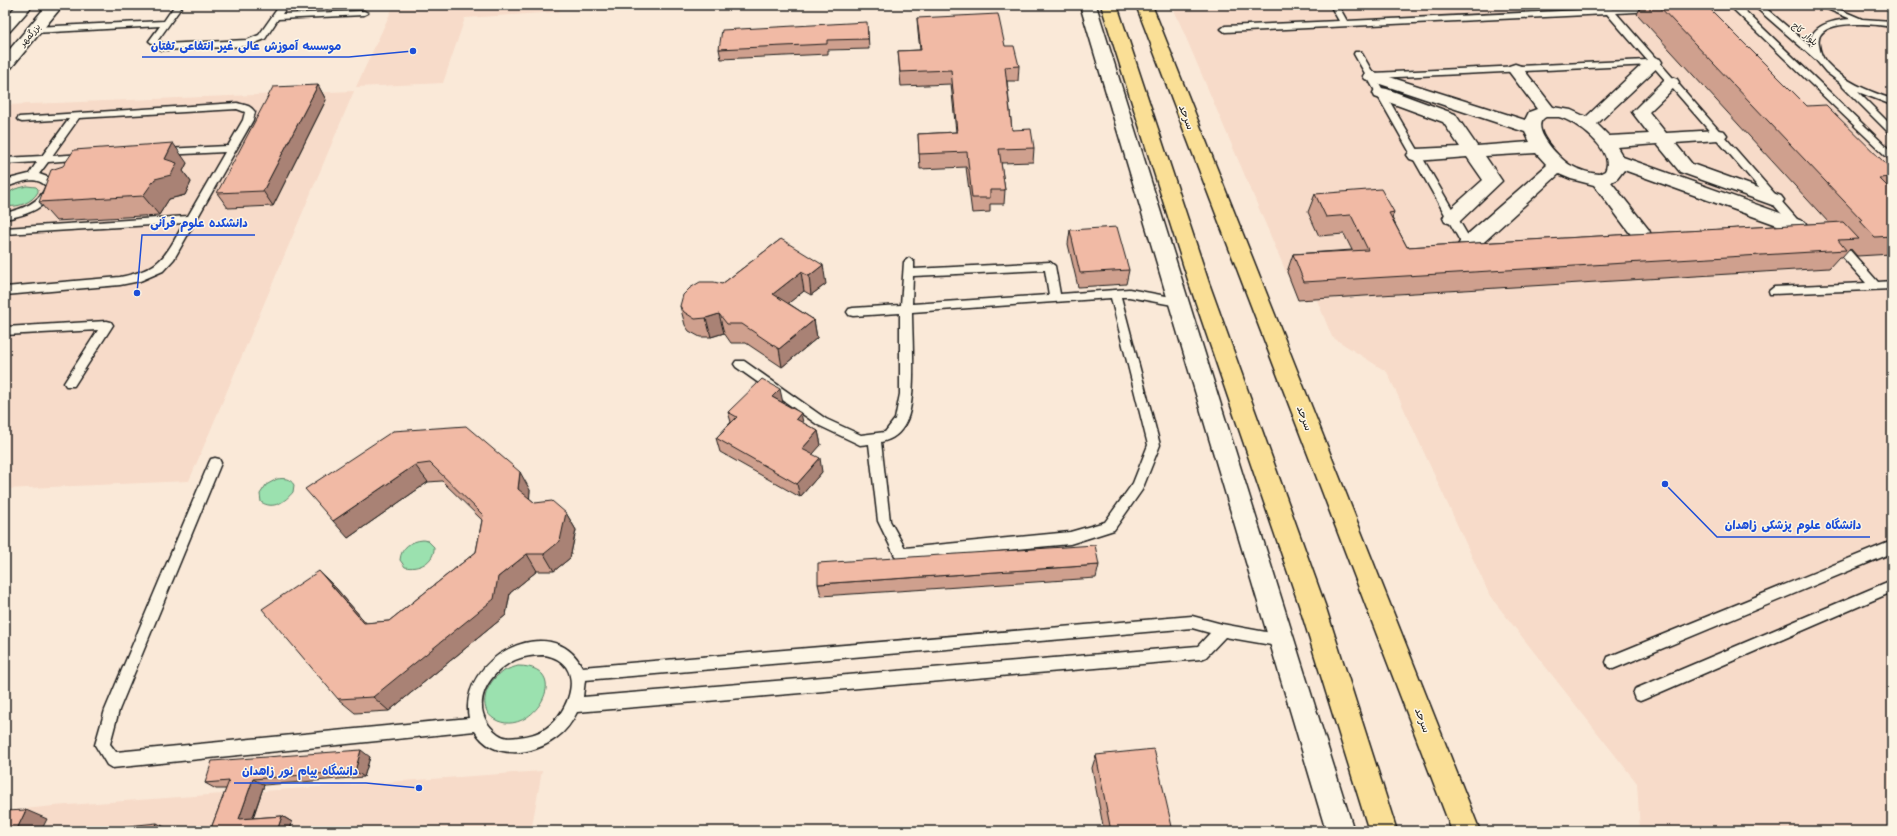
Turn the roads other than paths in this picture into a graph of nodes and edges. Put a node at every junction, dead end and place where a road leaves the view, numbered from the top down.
1 (25, 5) edge
2 (55, 5) edge
3 (179, 5) edge
4 (284, 5) edge
5 (1088, 5) edge
6 (1109, 5) edge
7 (1144, 5) edge
8 (1334, 5) edge
9 (1734, 5) edge
10 (1757, 5) edge
11 (1822, 5) edge
12 (1607, 8) edge
13 (1664, 8) edge
14 (1680, 8) edge
15 (364, 13) dead end
16 (276, 17) junction
17 (1863, 20) junction
18 (165, 23) junction
19 (1344, 23) junction
20 (1892, 24) edge
21 (5, 28) edge
22 (1225, 29) dead end
23 (34, 30) junction
24 (1358, 54) dead end
25 (1654, 62) junction
26 (1822, 62) junction
27 (5, 65) edge
28 (1515, 69) junction
29 (1835, 74) junction
30 (1371, 76) junction
31 (1671, 82) junction
32 (1381, 93) junction
33 (1892, 102) edge
34 (1547, 111) junction
35 (75, 117) junction
36 (22, 119) dead end
37 (1587, 125) junction
38 (1531, 128) junction
39 (1892, 131) edge
40 (1718, 135) junction
41 (1662, 139) junction
42 (1605, 142) junction
43 (1540, 146) junction
44 (232, 148) junction
45 (1473, 151) junction
46 (154, 153) edge
47 (1416, 155) junction
48 (92, 156) edge
49 (1892, 157) edge
50 (45, 159) junction
51 (5, 161) edge
52 (1616, 161) junction
53 (1558, 165) junction
54 (32, 177) junction
55 (1600, 180) junction
56 (5, 184) edge
57 (1775, 200) junction
58 (5, 216) edge
59 (1452, 218) junction
60 (192, 219) junction
61 (1801, 227) junction
62 (1774, 228) edge
63 (5, 230) edge
64 (1639, 236) edge
65 (1826, 236) edge
66 (1475, 245) joint
67 (1892, 285) edge
68 (1875, 286) junction
69 (5, 291) edge
70 (1774, 291) dead end
71 (1115, 294) junction
72 (1055, 298) junction
73 (1178, 302) junction
74 (906, 309) junction
75 (853, 312) dead end
76 (5, 331) edge
77 (740, 364) dead end
78 (70, 383) dead end
79 (874, 437) junction
80 (215, 463) dead end
81 (1892, 547) edge
82 (1892, 586) edge
83 (1222, 630) junction
84 (1283, 641) junction
85 (1613, 662) dead end
86 (578, 674) junction
87 (1640, 694) dead end
88 (574, 705) junction
89 (477, 724) junction
90 (1340, 831) edge
91 (1383, 831) edge
92 (1466, 831) edge

1 - 21 street
2 - 23 street, بزرگمهر
3 - 18 lane
4 - 16 lane
5 - 73 street
6 - 91 highway
7 - 92 highway, سرحد
8 - 19 lane
9 - 14 lane
9 - 49 lane
10 - 26 lane, بلوار کاج
11 - 17 lane
12 - 13 lane
12 - 19 lane
12 - 25 lane
15 - 16 lane
16 - 18 lane
17 - 20 lane
17 - 26 lane
18 - 23 lane
19 - 22 lane
23 - 27 street, بزرگمهر
24 - 30 lane
25 - 28 lane
25 - 31 lane
25 - 37 street
26 - 29 lane, بلوار کاج
28 - 30 lane
28 - 34 street
29 - 33 lane
29 - 39 lane
30 - 32 lane
30 - 38 street
31 - 40 lane
31 - 41 street
32 - 45 street
32 - 47 lane
34 - 37 street
34 - 38 street
35 - 36 lane
35 - 44 lane
35 - 50 lane
37 - 42 street
38 - 43 street
40 - 41 street
40 - 57 lane
41 - 42 street
41 - 57 street
42 - 52 street
43 - 45 street
43 - 53 street
44 - 46 lane
44 - 60 lane
45 - 47 street
45 - 59 street
47 - 59 lane
48 - 50 lane
50 - 51 lane
50 - 54 lane
52 - 55 street
52 - 61 street
53 - 55 street
53 - 66 street
54 - 56 lane
54 - 58 lane
55 - 64 street
57 - 61 lane
59 - 66 lane
60 - 63 lane
60 - 69 lane
61 - 62 lane
65 - 68 lane
67 - 68 lane
68 - 70 lane
71 - 72 lane
71 - 73 lane
71 - 79 lane
72 - 74 lane
72 - 74 lane
73 - 84 street
74 - 75 lane
74 - 79 lane
76 - 78 lane
77 - 79 lane
80 - 89 lane
81 - 85 lane
82 - 87 lane
83 - 84 lane
83 - 86 lane
83 - 88 lane
84 - 90 street
86 - 88 lane
86 - 89 lane
88 - 89 lane

